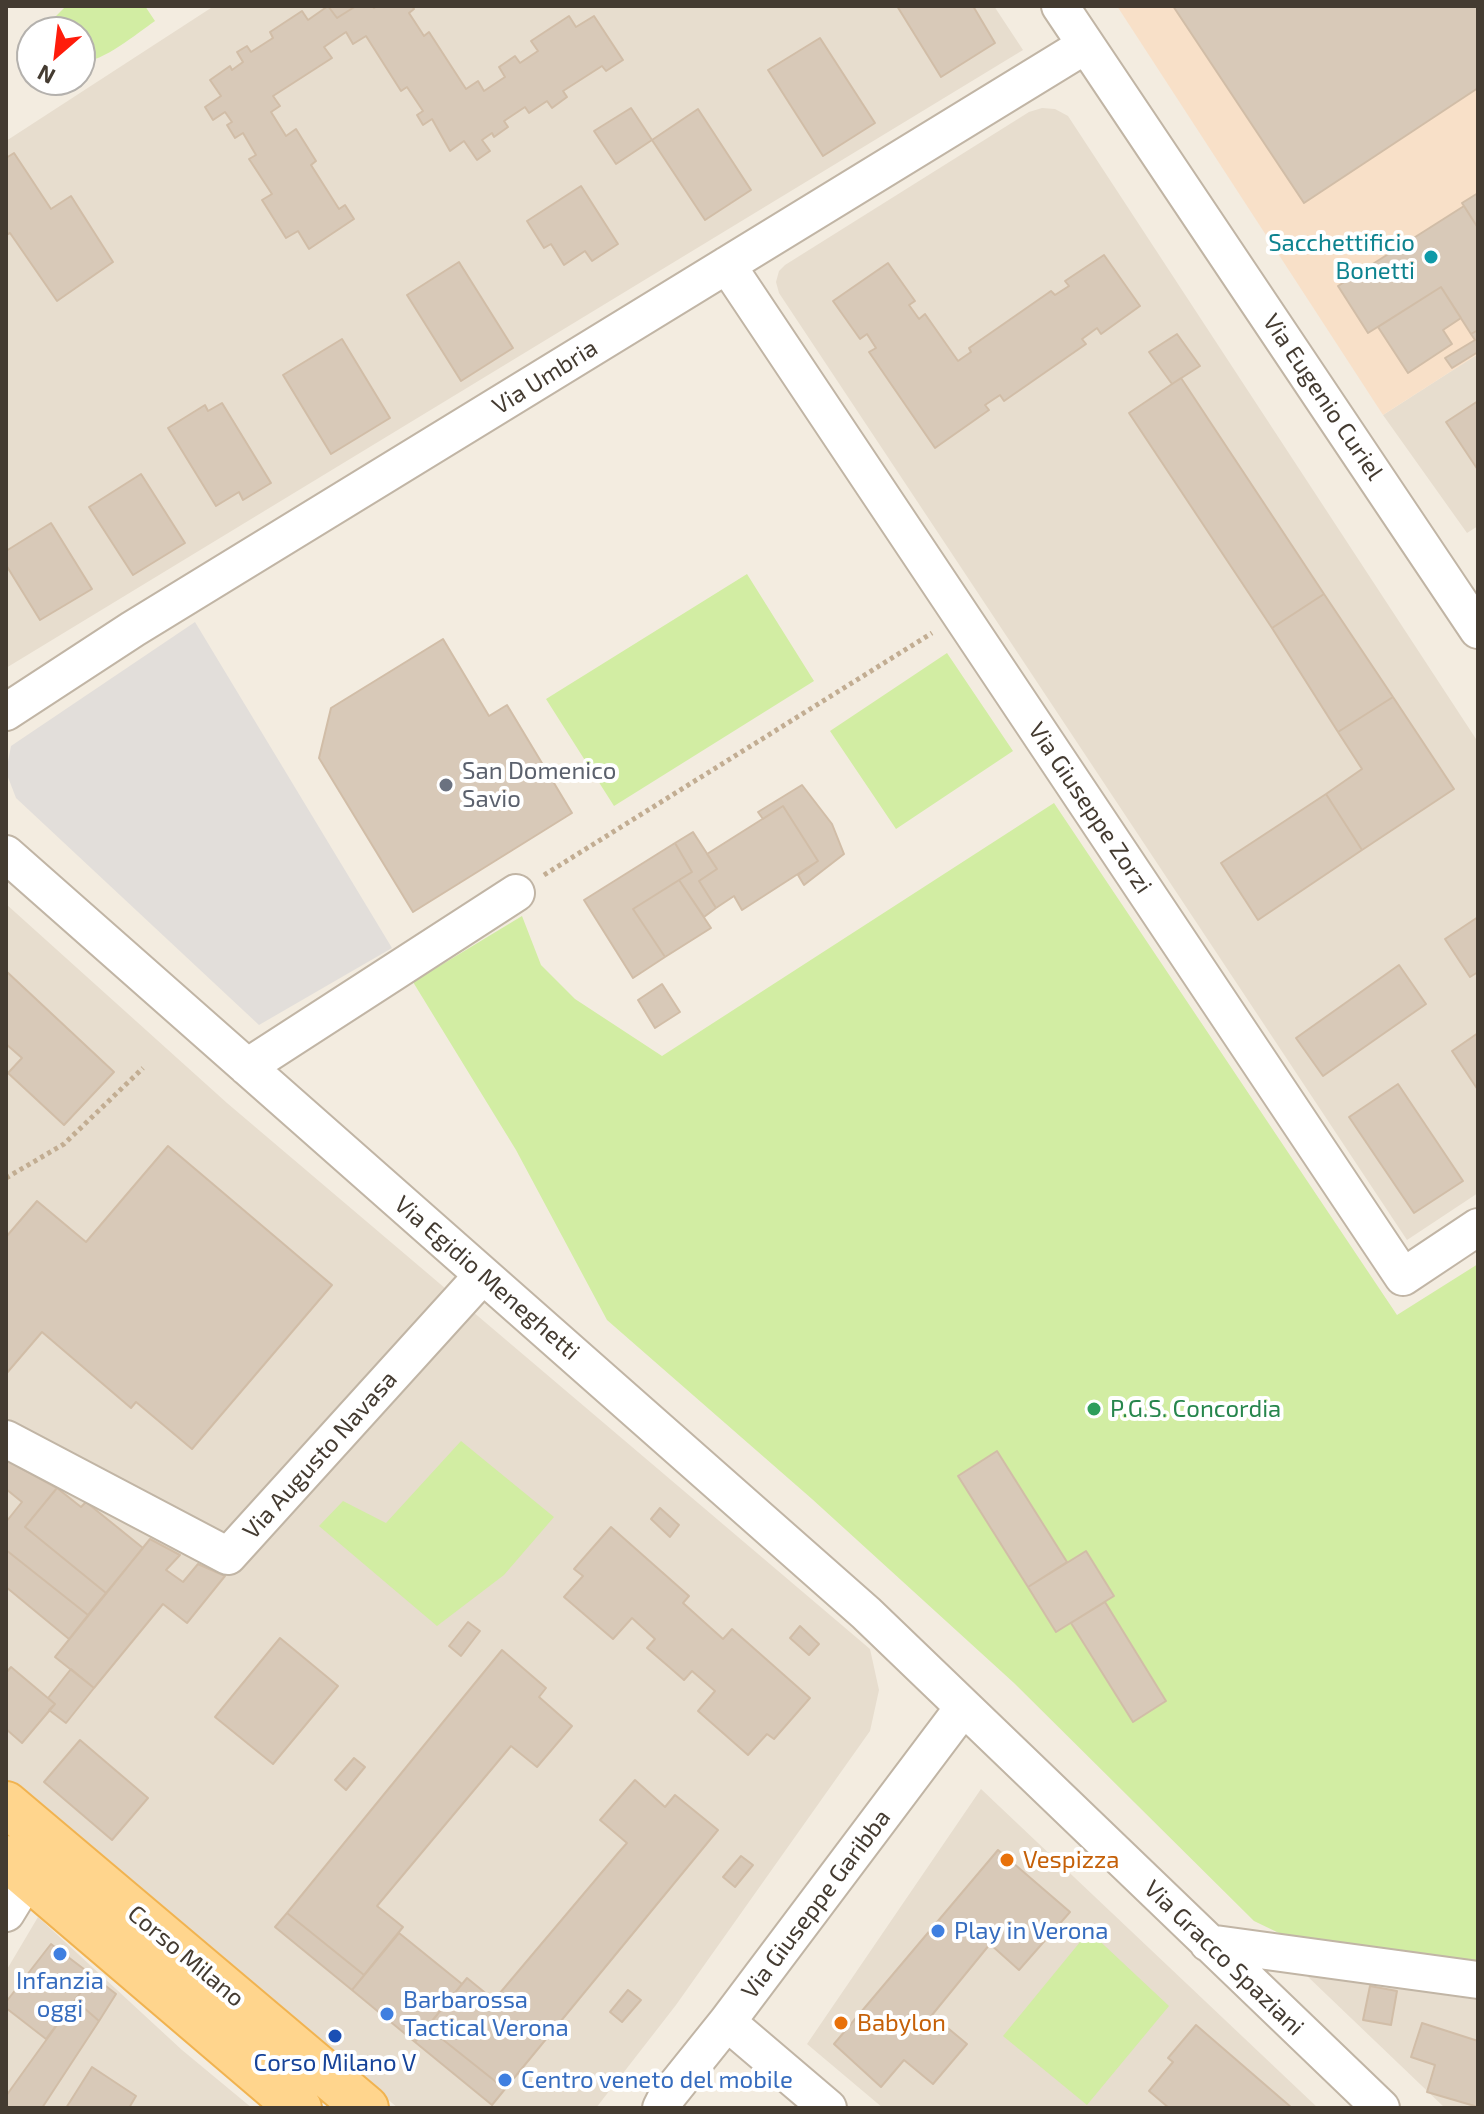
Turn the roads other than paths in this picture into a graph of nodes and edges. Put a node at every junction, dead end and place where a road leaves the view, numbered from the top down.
1 (1060, 6) edge
2 (1086, 45) junction
3 (727, 265) junction
4 (1465, 580) edge
5 (1478, 630) edge
6 (6, 712) edge
7 (6, 854) edge
8 (516, 893) road end
9 (247, 1067) junction
10 (1478, 1227) edge
11 (483, 1275) junction
12 (6, 1439) edge
13 (963, 1708) junction
14 (6, 1804) edge
15 (13, 1882) edge
16 (1208, 1943) junction
17 (1478, 1980) edge
18 (727, 2022) junction
19 (660, 2105) edge
20 (299, 2108) edge
21 (366, 2108) edge
22 (828, 2108) edge
23 (1381, 2108) edge

1 - 2 street, Via Eugenio Curiel
2 - 3 street, Via Umbria
2 - 4 street, Via Eugenio Curiel
3 - 6 street, Via Umbria
3 - 10 street, Via Giuseppe Zorzi
4 - 5 street, Via Eugenio Curiel
7 - 9 street, Via Egidio Meneghetti
8 - 9 street
9 - 11 street, Via Egidio Meneghetti
11 - 12 street, Via Augusto Navasa
11 - 13 street, Via Egidio Meneghetti
13 - 16 street, Via Gracco Spaziani
13 - 18 street, Via Giuseppe Garibba
14 - 21 main road, Corso Milano
15 - 20 main road, Corso Milano
16 - 17 street
16 - 23 street, Via Gracco Spaziani
18 - 19 street, Via Giuseppe Garibba
18 - 22 street

